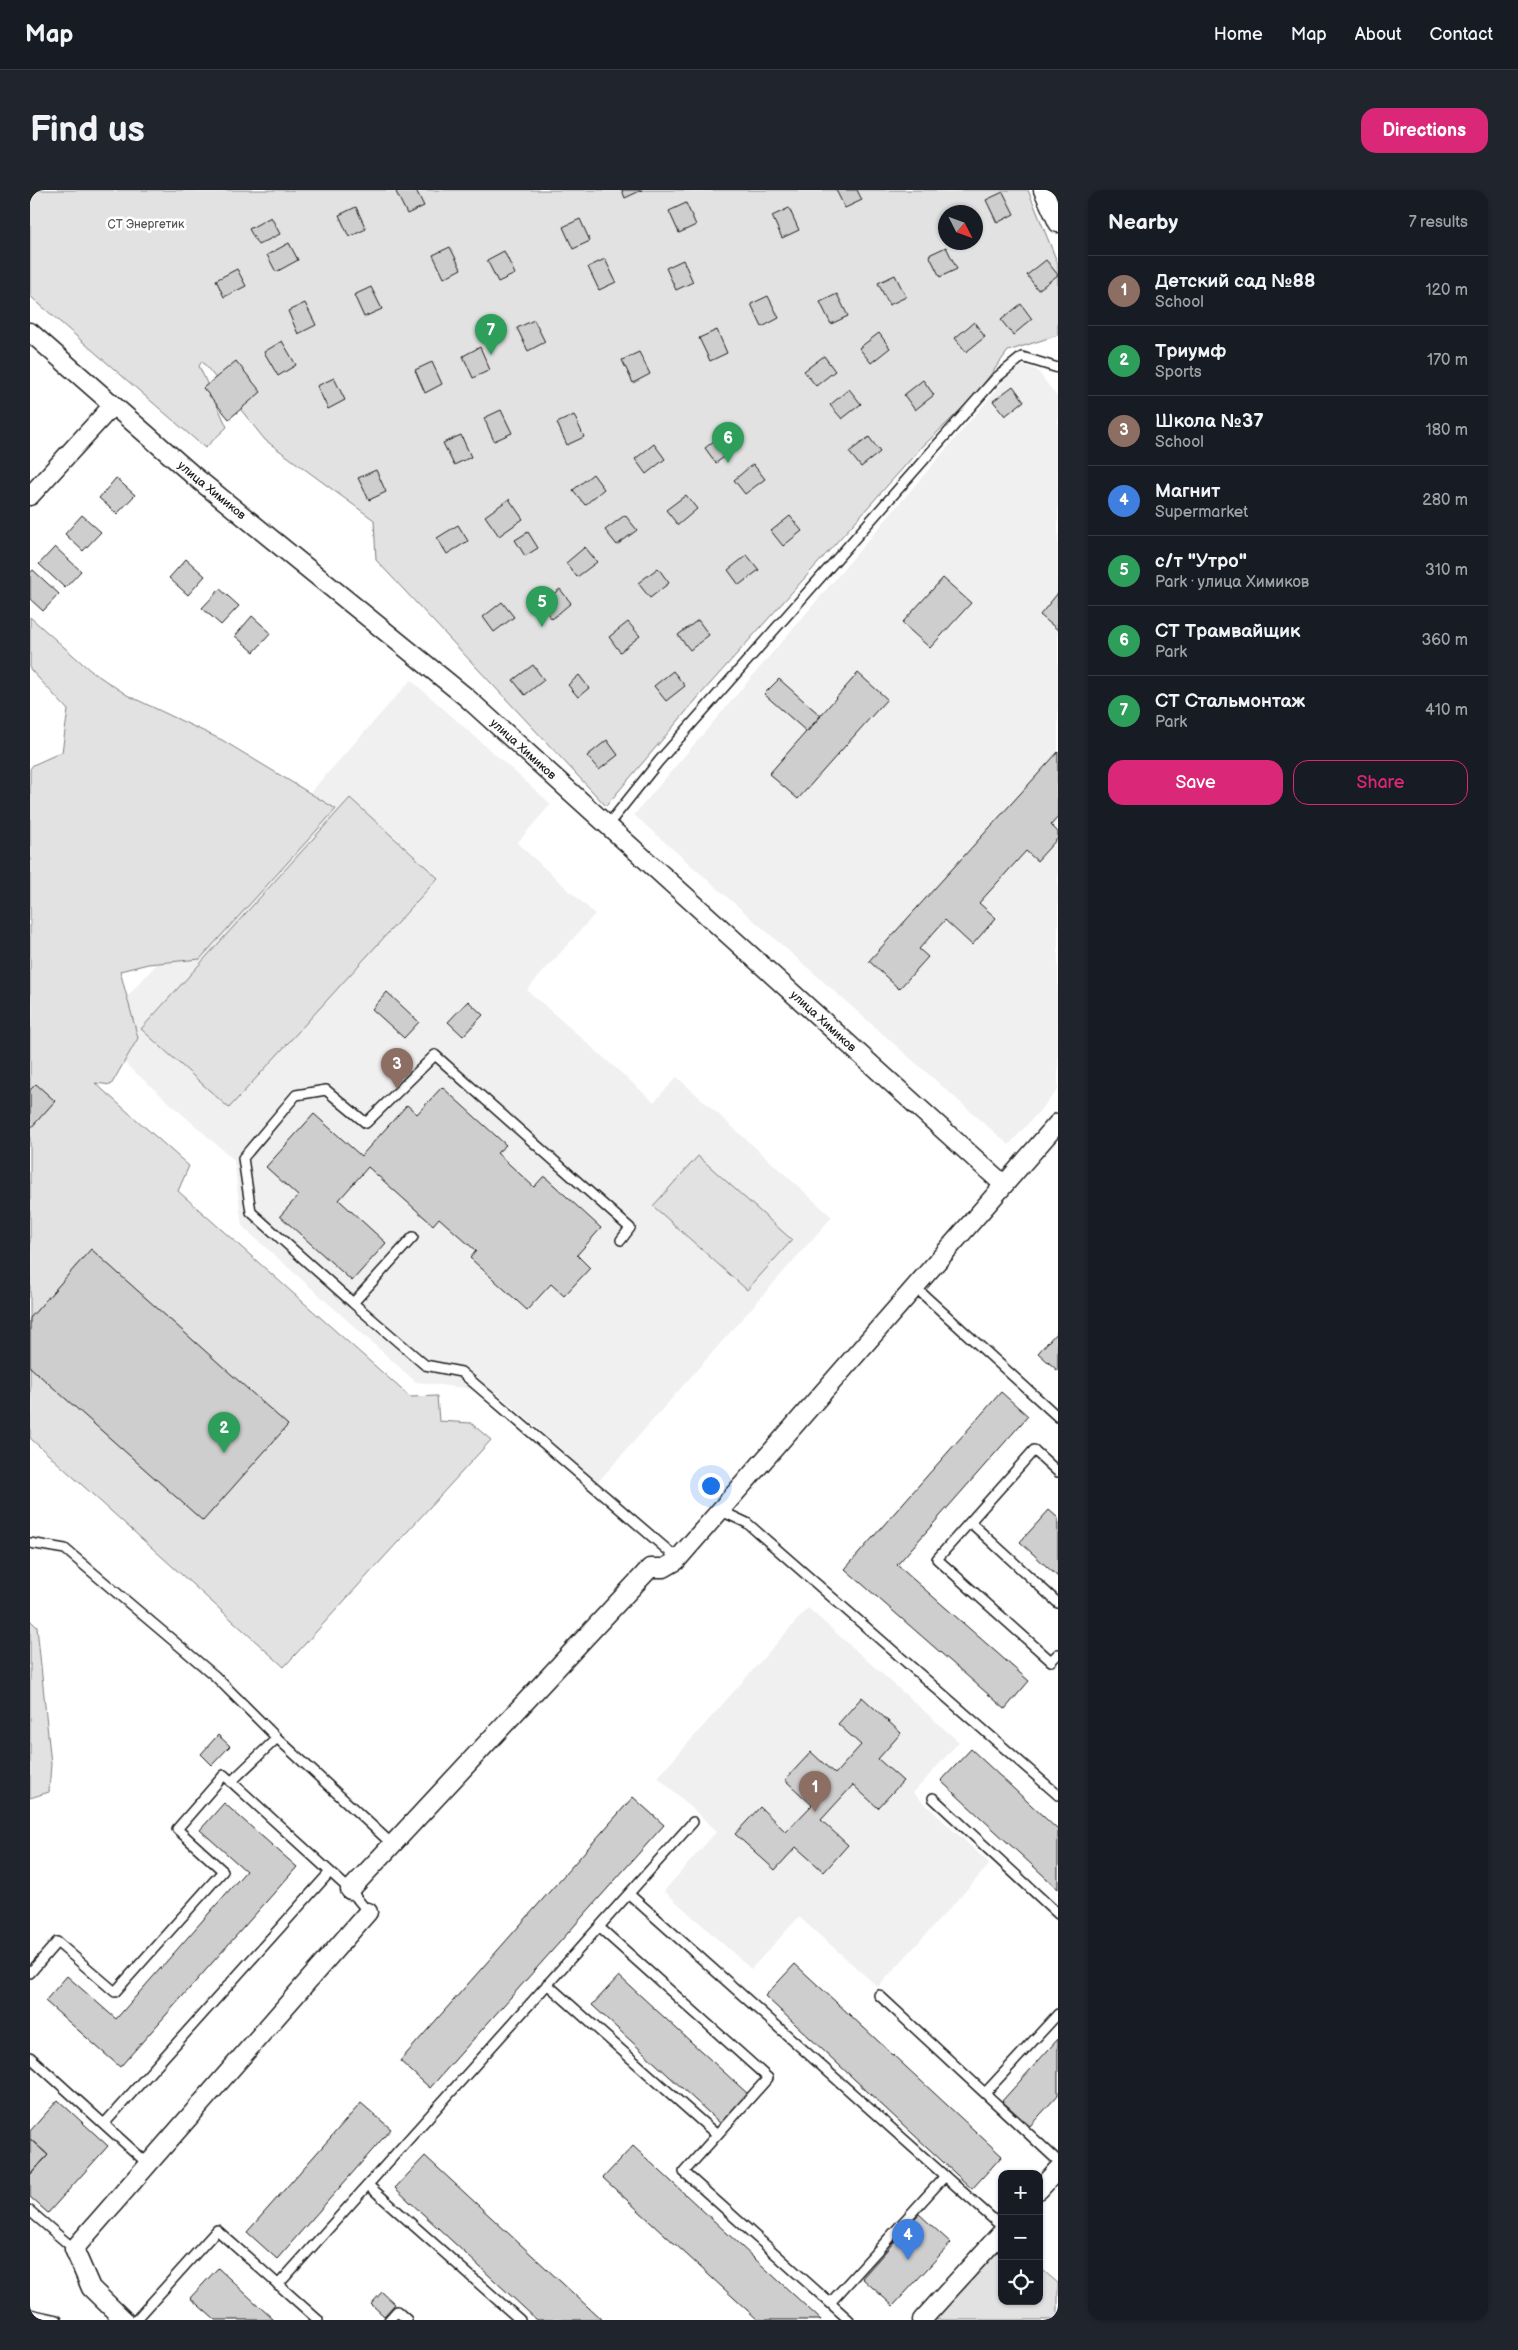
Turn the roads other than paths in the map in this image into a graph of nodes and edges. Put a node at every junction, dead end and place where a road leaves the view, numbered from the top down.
1 (1044, 190) edge
2 (1058, 223) edge
3 (30, 332) edge
4 (1058, 368) edge
5 (113, 405) junction
6 (30, 496) edge
7 (607, 826) junction
8 (1058, 1123) edge
9 (1003, 1184) junction
10 (413, 1237) dead end
11 (621, 1240) dead end
12 (915, 1287) junction
13 (353, 1303) junction
14 (1058, 1417) edge
15 (1058, 1472) edge
16 (719, 1510) junction
17 (970, 1522) junction
18 (30, 1543) edge
19 (678, 1558) junction
20 (1058, 1603) edge
21 (1058, 1654) edge
22 (277, 1738) junction
23 (231, 1782) junction
24 (1058, 1795) edge
25 (933, 1798) dead end
26 (693, 1822) dead end
27 (392, 1845) junction
28 (330, 1872) junction
29 (350, 1890) junction
30 (629, 1894) junction
31 (368, 1912) joint
32 (1058, 1914) edge
33 (599, 1927) junction
34 (30, 1974) edge
35 (548, 1984) junction
36 (879, 1995) dead end
37 (1058, 2014) edge
38 (30, 2057) edge
39 (984, 2093) junction
40 (104, 2124) junction
41 (716, 2135) junction
42 (1058, 2161) edge
43 (149, 2165) junction
44 (1058, 2169) edge
45 (945, 2176) junction
46 (368, 2185) junction
47 (1043, 2186) edge
48 (30, 2211) edge
49 (998, 2223) edge
50 (998, 2236) edge
51 (74, 2249) junction
52 (278, 2285) junction
53 (830, 2304) junction
54 (30, 2314) edge
55 (57, 2320) edge
56 (124, 2320) edge
57 (136, 2320) edge
58 (318, 2320) edge
59 (389, 2320) edge
60 (408, 2320) edge
61 (520, 2320) edge
62 (849, 2320) edge
63 (922, 2320) edge

1 - 2 street
3 - 5 street, улица Химиков
4 - 7 lane
5 - 6 street
5 - 7 street, улица Химиков
7 - 9 street, улица Химиков
8 - 9 street
9 - 12 street
10 - 13 lane
11 - 13 lane
12 - 14 lane
12 - 16 street
13 - 19 lane
15 - 17 lane
16 - 19 street
16 - 24 lane
17 - 20 lane
17 - 21 lane
18 - 22 lane
19 - 27 street
22 - 23 lane
22 - 27 lane
23 - 28 lane
23 - 34 lane
25 - 32 lane
26 - 30 lane
27 - 29 street
28 - 29 lane
28 - 40 lane
29 - 31 lane
30 - 33 lane
30 - 45 lane
31 - 43 street
33 - 35 lane
33 - 41 lane
35 - 41 lane
35 - 46 lane
36 - 39 lane
37 - 39 lane
38 - 40 lane
39 - 42 lane
40 - 43 lane
41 - 53 lane
43 - 51 street
44 - 47 street
45 - 49 lane
45 - 53 lane
46 - 52 lane
46 - 61 lane
48 - 51 lane
50 - 63 street
51 - 56 street
52 - 57 lane
52 - 58 lane
53 - 62 lane
54 - 55 lane
59 - 60 lane

